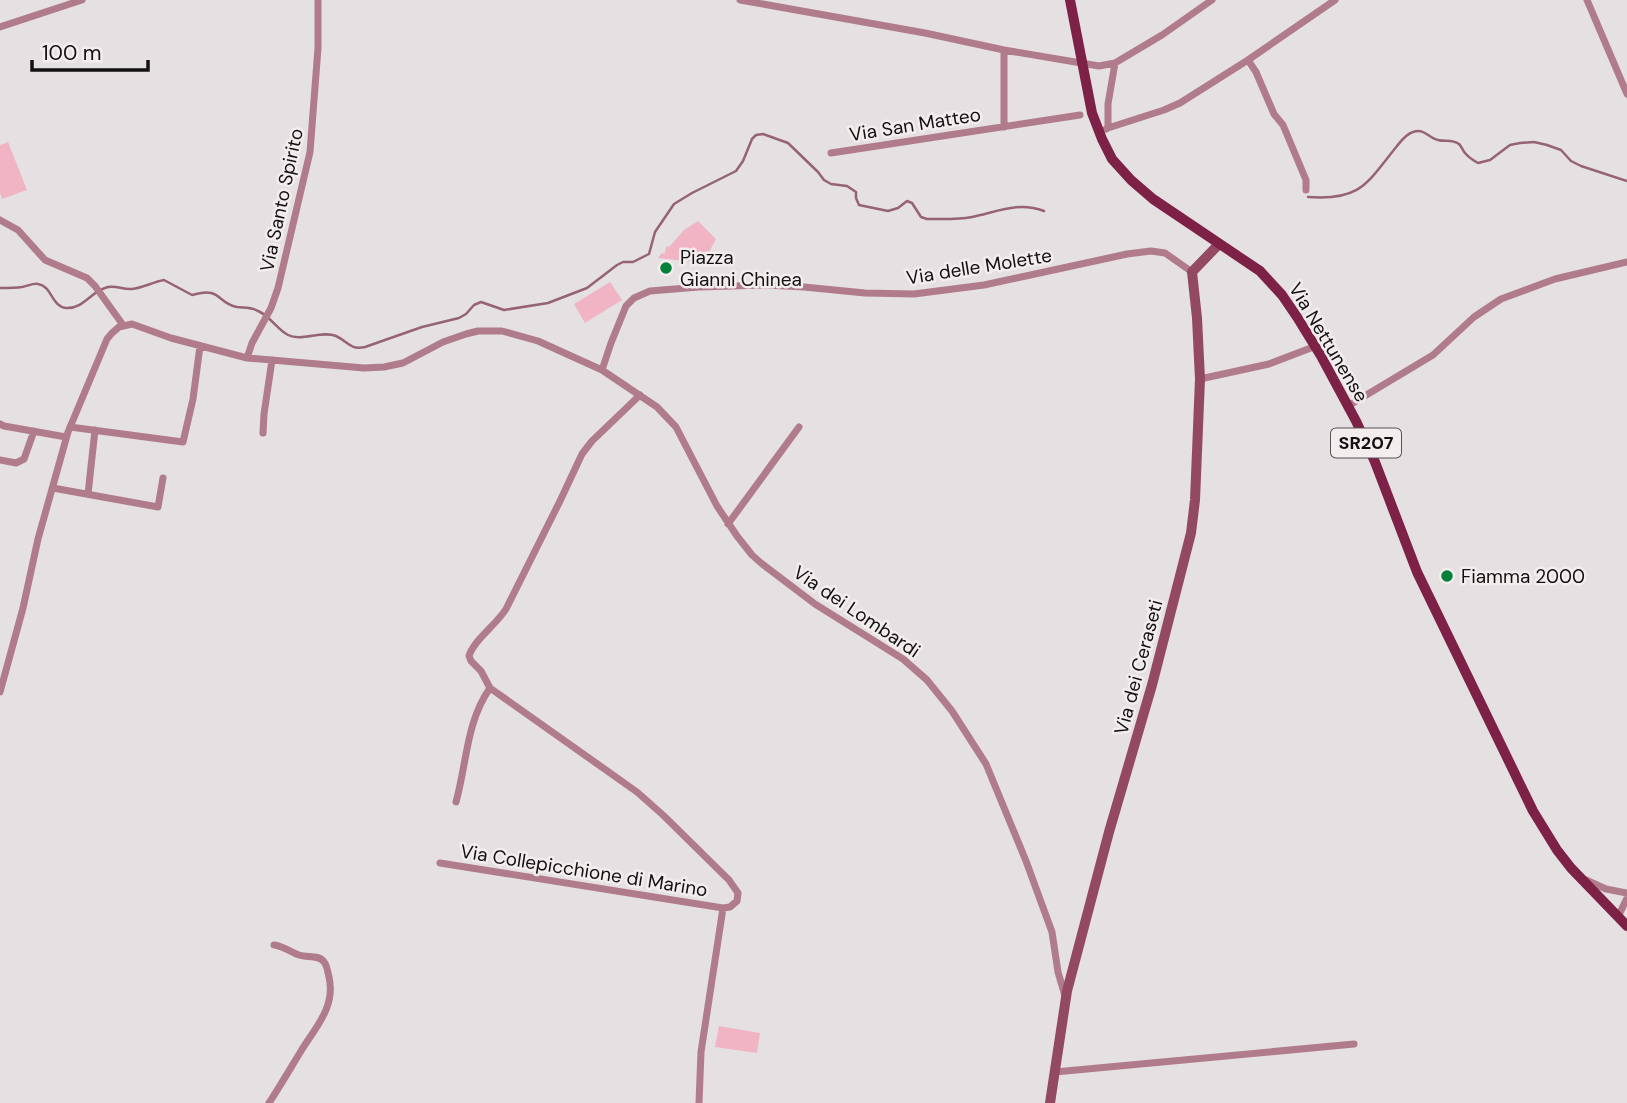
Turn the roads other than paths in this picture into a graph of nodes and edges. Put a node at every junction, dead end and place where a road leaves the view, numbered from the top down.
1 (82, 0) edge
2 (318, 0) edge
3 (740, 0) edge
4 (1070, 0) edge
5 (1212, 0) edge
6 (1335, 0) edge
7 (1587, 0) edge
8 (787, 4) edge
9 (0, 27) edge
10 (1004, 50) junction
11 (1248, 60) junction
12 (1082, 63) junction
13 (1115, 63) junction
14 (1627, 94) edge
15 (1080, 115) dead end
16 (1004, 127) junction
17 (1104, 130) junction
18 (831, 153) dead end
19 (1306, 190) dead end
20 (0, 220) edge
21 (1219, 244) junction
22 (1627, 262) edge
23 (1192, 272) junction
24 (122, 326) junction
25 (200, 346) junction
26 (1316, 346) junction
27 (247, 358) junction
28 (272, 360) junction
29 (602, 370) junction
30 (1200, 379) junction
31 (640, 396) junction
32 (1348, 406) junction
33 (0, 424) edge
34 (70, 426) junction
35 (799, 427) dead end
36 (95, 430) junction
37 (34, 431) junction
38 (264, 433) dead end
39 (66, 437) junction
40 (0, 460) edge
41 (163, 478) dead end
42 (53, 488) junction
43 (88, 494) junction
44 (728, 524) junction
45 (490, 688) junction
46 (0, 692) edge
47 (456, 802) dead end
48 (440, 863) dead end
49 (1579, 876) junction
50 (1627, 893) edge
51 (1627, 898) edge
52 (723, 908) junction
53 (1623, 916) edge
54 (1627, 926) edge
55 (274, 945) dead end
56 (1066, 997) junction
57 (1354, 1044) dead end
58 (1055, 1072) junction
59 (269, 1103) edge
60 (699, 1103) edge
61 (1050, 1103) edge

1 - 9 street
2 - 27 street, Via Santo Spirito
3 - 8 street
4 - 12 main road, Via Nettunense / SR207
5 - 13 street
6 - 11 street
7 - 14 street
8 - 10 street
10 - 12 street
10 - 16 street, Via San Matteo
11 - 17 street
11 - 19 street
12 - 13 street
12 - 17 main road, Via Nettunense / SR207
13 - 17 street
15 - 16 street, Via San Matteo
16 - 18 street, Via San Matteo
17 - 21 main road, Via Nettunense / SR207
20 - 24 street
21 - 23 street
21 - 26 main road, Via Nettunense / SR207
22 - 32 street
23 - 29 street, Via delle Molette
23 - 30 street, Via dei Ceraseti
24 - 25 street, Via dei Lombardi
24 - 34 street
25 - 27 street, Via dei Lombardi
25 - 36 street
26 - 30 street
26 - 32 main road, Via Nettunense / SR207
27 - 28 street, Via dei Lombardi
28 - 29 street, Via dei Lombardi
28 - 38 street
29 - 31 street, Via dei Lombardi
30 - 56 street, Via dei Ceraseti
31 - 44 street, Via dei Lombardi
31 - 45 street, Via Collepicchione di Marino
32 - 49 main road, Via Nettunense / SR207
33 - 37 street
34 - 36 street
34 - 39 street
35 - 44 street
36 - 43 street
37 - 39 street
37 - 40 street
39 - 42 street
41 - 43 street
42 - 43 street
42 - 46 street
44 - 56 street, Via dei Lombardi
45 - 47 street
45 - 52 street, Via Collepicchione di Marino
48 - 52 street, Via Collepicchione di Marino
49 - 50 street
49 - 53 main road, Via Nettunense / SR207
51 - 53 street
52 - 60 street, Via Collepicchione di Marino
53 - 54 main road, Via Nettunense / SR207
55 - 59 street
56 - 58 street, Via dei Ceraseti
57 - 58 street
58 - 61 street, Via dei Ceraseti

